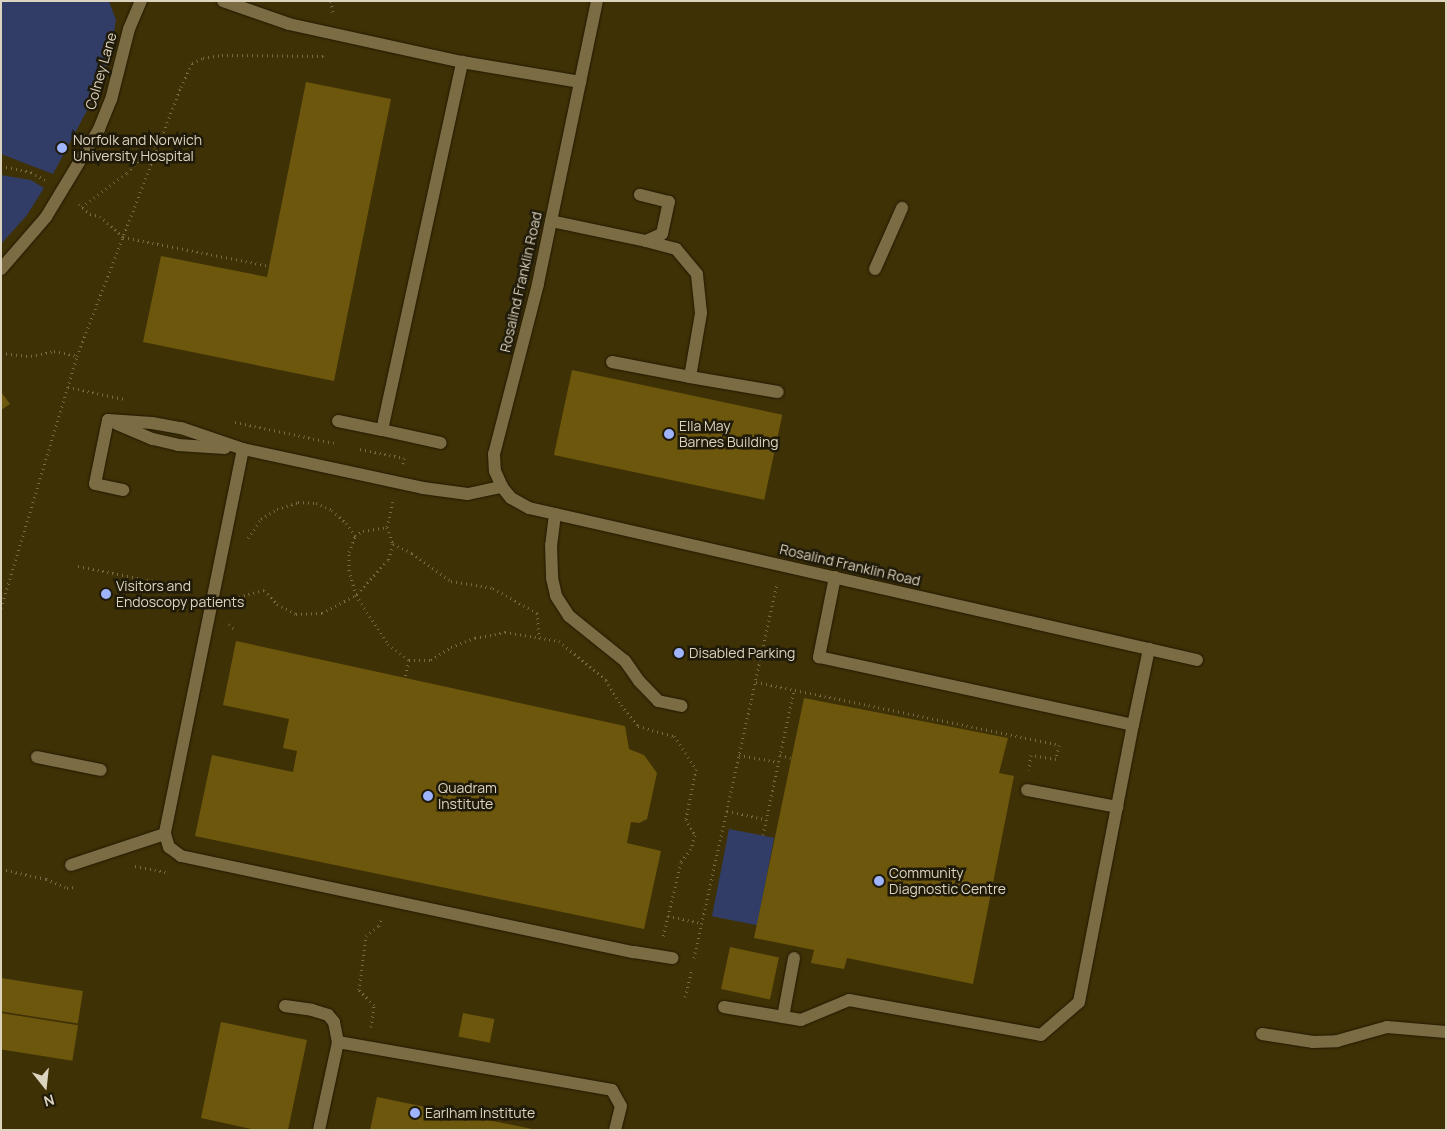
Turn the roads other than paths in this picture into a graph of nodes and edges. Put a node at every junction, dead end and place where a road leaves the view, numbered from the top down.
1 (140, 1) edge
2 (223, 1) edge
3 (597, 1) edge
4 (462, 62) junction
5 (580, 82) junction
6 (640, 195) dead end
7 (902, 208) dead end
8 (551, 221) junction
9 (646, 241) junction
10 (1, 269) edge
11 (874, 269) dead end
12 (612, 362) dead end
13 (690, 377) junction
14 (778, 392) dead end
15 (338, 421) dead end
16 (382, 430) junction
17 (441, 443) dead end
18 (243, 449) junction
19 (502, 487) junction
20 (123, 490) dead end
21 (555, 514) junction
22 (835, 577) junction
23 (1149, 649) junction
24 (1197, 660) dead end
25 (681, 706) dead end
26 (1133, 725) junction
27 (37, 757) dead end
28 (101, 770) dead end
29 (1027, 790) road end
30 (1117, 808) junction
31 (165, 834) junction
32 (71, 865) dead end
33 (673, 958) dead end
34 (794, 958) dead end
35 (285, 1006) dead end
36 (724, 1007) dead end
37 (783, 1017) junction
38 (1446, 1032) edge
39 (1262, 1034) dead end
40 (338, 1042) junction
41 (319, 1130) edge
42 (615, 1130) edge

1 - 10 street, Colney Lane
2 - 4 street
3 - 5 street, Rosalind Franklin Road
4 - 5 street
4 - 16 street
5 - 8 street, Rosalind Franklin Road
6 - 9 street
7 - 11 street
8 - 9 street
8 - 19 street, Rosalind Franklin Road
9 - 13 street
12 - 13 street
13 - 14 street
15 - 16 street
16 - 17 street
18 - 19 street
18 - 20 street
18 - 31 street
19 - 21 street, Rosalind Franklin Road
21 - 22 street, Rosalind Franklin Road
21 - 25 street
22 - 23 street, Rosalind Franklin Road
22 - 26 street
23 - 24 street, Rosalind Franklin Road
23 - 26 street
26 - 30 street
27 - 28 street
29 - 30 street
30 - 37 street
31 - 32 street
31 - 33 street
34 - 37 street
35 - 40 street
36 - 37 street
38 - 39 street
40 - 41 street
40 - 42 street

